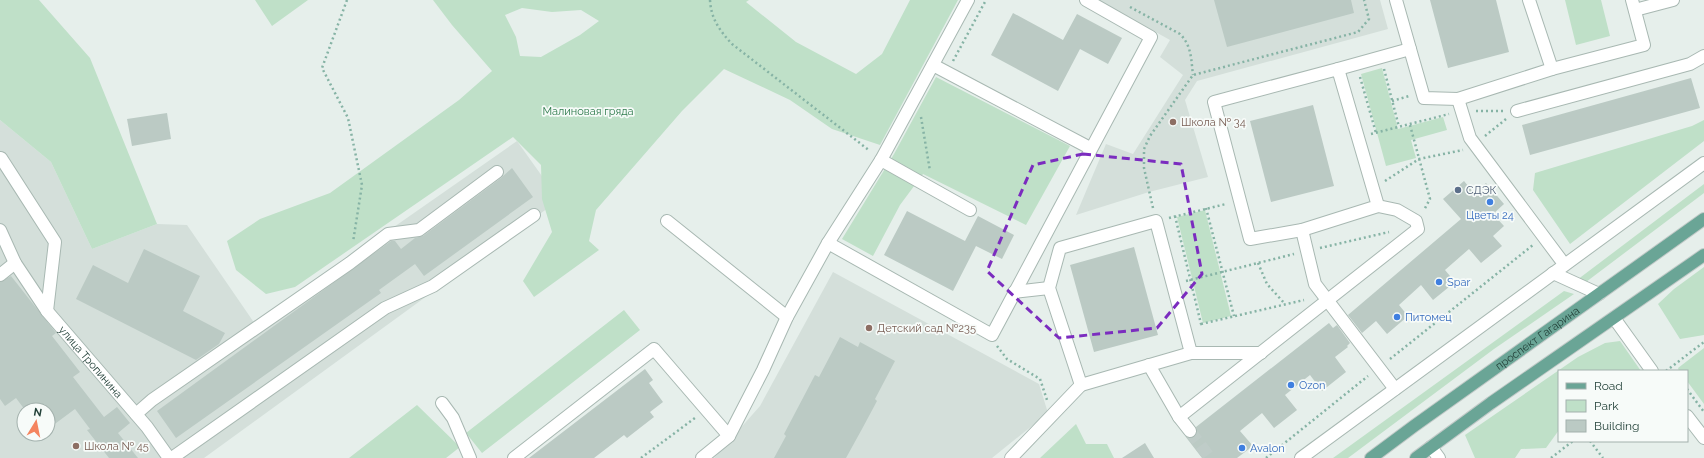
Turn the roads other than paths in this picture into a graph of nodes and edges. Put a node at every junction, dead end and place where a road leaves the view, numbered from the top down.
1 (968, 0) edge
2 (1086, 0) edge
3 (1396, 0) edge
4 (1529, 0) edge
5 (1673, 0) edge
6 (1633, 5) edge
7 (1410, 50) junction
8 (1704, 56) edge
9 (933, 65) junction
10 (1338, 69) junction
11 (1552, 70) junction
12 (1458, 99) junction
13 (1517, 111) dead end
14 (1090, 148) junction
15 (1, 158) dead end
16 (881, 160) junction
17 (1704, 163) edge
18 (497, 172) dead end
19 (1378, 206) junction
20 (970, 210) dead end
21 (534, 215) dead end
22 (1704, 219) edge
23 (667, 221) dead end
24 (0, 230) edge
25 (1302, 230) junction
26 (828, 244) junction
27 (1704, 255) edge
28 (15, 263) junction
29 (1564, 264) junction
30 (1553, 273) junction
31 (0, 275) edge
32 (1049, 288) junction
33 (1014, 292) junction
34 (1599, 294) junction
35 (1325, 296) junction
36 (47, 311) junction
37 (786, 317) junction
38 (1614, 318) junction
39 (1191, 353) junction
40 (1261, 353) junction
41 (1149, 366) junction
42 (1651, 370) edge
43 (1081, 385) junction
44 (1395, 389) junction
45 (442, 403) dead end
46 (136, 414) junction
47 (1179, 417) junction
48 (1688, 417) edge
49 (1190, 432) tunnel mouth
50 (729, 436) junction
51 (1704, 438) edge
52 (1431, 447) junction
53 (171, 458) edge
54 (470, 458) edge
55 (514, 458) edge
56 (702, 458) edge
57 (1011, 458) edge
58 (1301, 458) edge
59 (1371, 458) edge
60 (1416, 458) edge
61 (1439, 458) edge

1 - 9 street
2 - 14 street
3 - 7 street
4 - 11 street
5 - 6 street
6 - 11 street
7 - 10 street
7 - 12 street
8 - 13 street
9 - 14 street
9 - 16 street
10 - 19 street
10 - 25 street
11 - 12 street
12 - 29 street
14 - 33 street
15 - 36 street
16 - 20 street
16 - 26 street
17 - 29 street
18 - 46 street
19 - 25 street
19 - 35 street
21 - 53 street
22 - 34 main road, проспект Гагарина
23 - 37 street
24 - 28 street, улица Тропинина
25 - 35 street
26 - 33 street
26 - 37 street
27 - 38 main road
28 - 31 street
28 - 36 street, улица Тропинина
29 - 30 street
30 - 34 street
30 - 44 street
32 - 33 street
32 - 39 street
32 - 43 street
34 - 59 main road, проспект Гагарина
35 - 40 street
35 - 44 street
36 - 46 street, улица Тропинина
37 - 50 street
38 - 42 street
38 - 52 main road
39 - 40 street
39 - 41 street
40 - 47 street
41 - 43 street
41 - 47 street
43 - 57 street
44 - 58 street
45 - 54 street
46 - 53 street, улица Тропинина
47 - 49 street
48 - 51 street
50 - 55 street
50 - 56 street
52 - 60 main road
52 - 61 street

